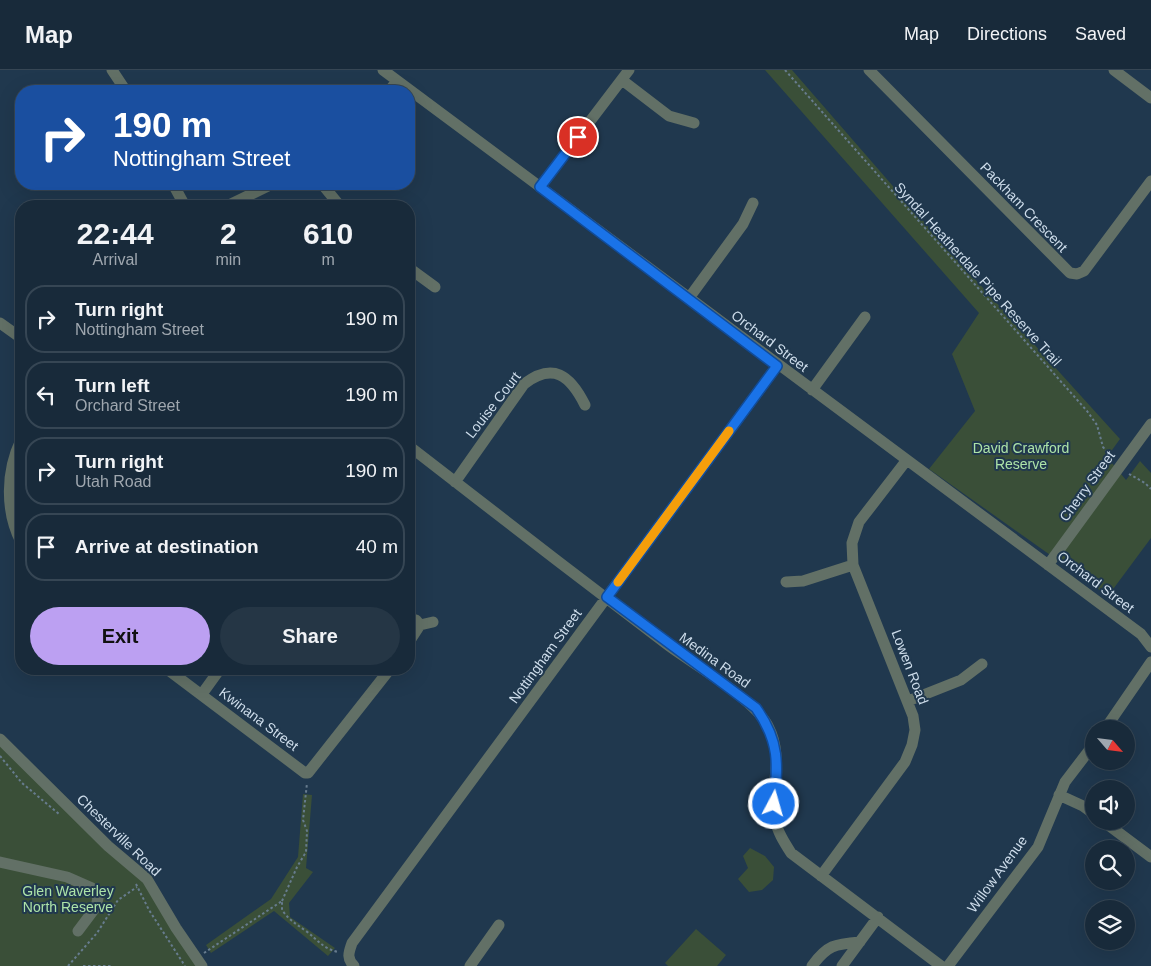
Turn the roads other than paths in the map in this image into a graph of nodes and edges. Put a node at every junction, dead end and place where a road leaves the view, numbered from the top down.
1 (112, 70) edge
2 (383, 70) edge
3 (629, 70) edge
4 (869, 70) edge
5 (1114, 70) edge
6 (622, 80) junction
7 (397, 81) junction
8 (122, 85) edge
9 (394, 85) edge
10 (402, 85) edge
11 (415, 94) edge
12 (1151, 98) edge
13 (694, 123) dead end
14 (1151, 181) edge
15 (540, 187) junction
16 (259, 190) edge
17 (327, 190) edge
18 (239, 200) edge
19 (335, 200) edge
20 (753, 203) dead end
21 (415, 272) edge
22 (435, 287) dead end
23 (689, 298) junction
24 (865, 317) dead end
25 (0, 323) edge
26 (15, 334) edge
27 (777, 366) junction
28 (812, 390) junction
29 (585, 405) dead end
30 (1151, 424) edge
31 (415, 451) edge
32 (15, 452) edge
33 (906, 461) junction
34 (455, 482) junction
35 (5, 509) edge
36 (15, 530) edge
37 (853, 565) junction
38 (1048, 565) junction
39 (786, 582) dead end
40 (607, 597) junction
41 (433, 622) dead end
42 (415, 629) edge
43 (1146, 634) edge
44 (1151, 647) edge
45 (1151, 662) edge
46 (982, 664) dead end
47 (175, 675) edge
48 (216, 675) edge
49 (385, 675) edge
50 (202, 694) junction
51 (908, 701) junction
52 (1111, 720) edge
53 (0, 739) edge
54 (1085, 756) edge
55 (1059, 795) junction
56 (1085, 809) edge
57 (1115, 830) edge
58 (1151, 857) edge
59 (0, 862) edge
60 (821, 876) junction
61 (878, 917) junction
62 (499, 925) dead end
63 (78, 931) dead end
64 (860, 942) junction
65 (199, 962) edge
66 (354, 966) edge
67 (470, 966) edge
68 (812, 966) edge
69 (842, 966) edge
70 (941, 966) edge
71 (948, 966) edge

1 - 8 street
2 - 7 street, Orchard Street
3 - 6 street
4 - 14 street, Packham Crescent
5 - 12 street
6 - 13 street
6 - 15 street
7 - 9 street
7 - 10 street, Orchard Street
11 - 15 street, Orchard Street
15 - 23 street, Orchard Street
16 - 18 street
17 - 19 street
20 - 23 street
21 - 22 street
23 - 27 street, Orchard Street
24 - 28 street
25 - 26 street
27 - 28 street, Orchard Street
27 - 40 street, Nottingham Street
28 - 33 street, Orchard Street
29 - 34 street, Louise Court
30 - 38 street, Cherry Street
31 - 34 street, Medina Road
32 - 35 street
33 - 37 street, Lowen Road
33 - 38 street, Orchard Street
34 - 40 street, Medina Road
35 - 36 street
37 - 39 street
37 - 51 street, Lowen Road
38 - 43 street, Orchard Street
40 - 60 street, Medina Road
40 - 66 street, Nottingham Street
41 - 42 street
43 - 44 street, Orchard Street
45 - 52 street
46 - 51 street
47 - 50 street, Kwinana Street
48 - 50 street
49 - 50 street, Kwinana Street
51 - 60 street, Lowen Road
53 - 65 street, Chesterville Road
54 - 55 street, Willow Avenue
55 - 56 street
55 - 71 street, Willow Avenue
57 - 58 street
59 - 63 street
60 - 61 street, Medina Road
61 - 64 street
61 - 70 street, Medina Road
62 - 67 street
64 - 68 street
64 - 69 street

